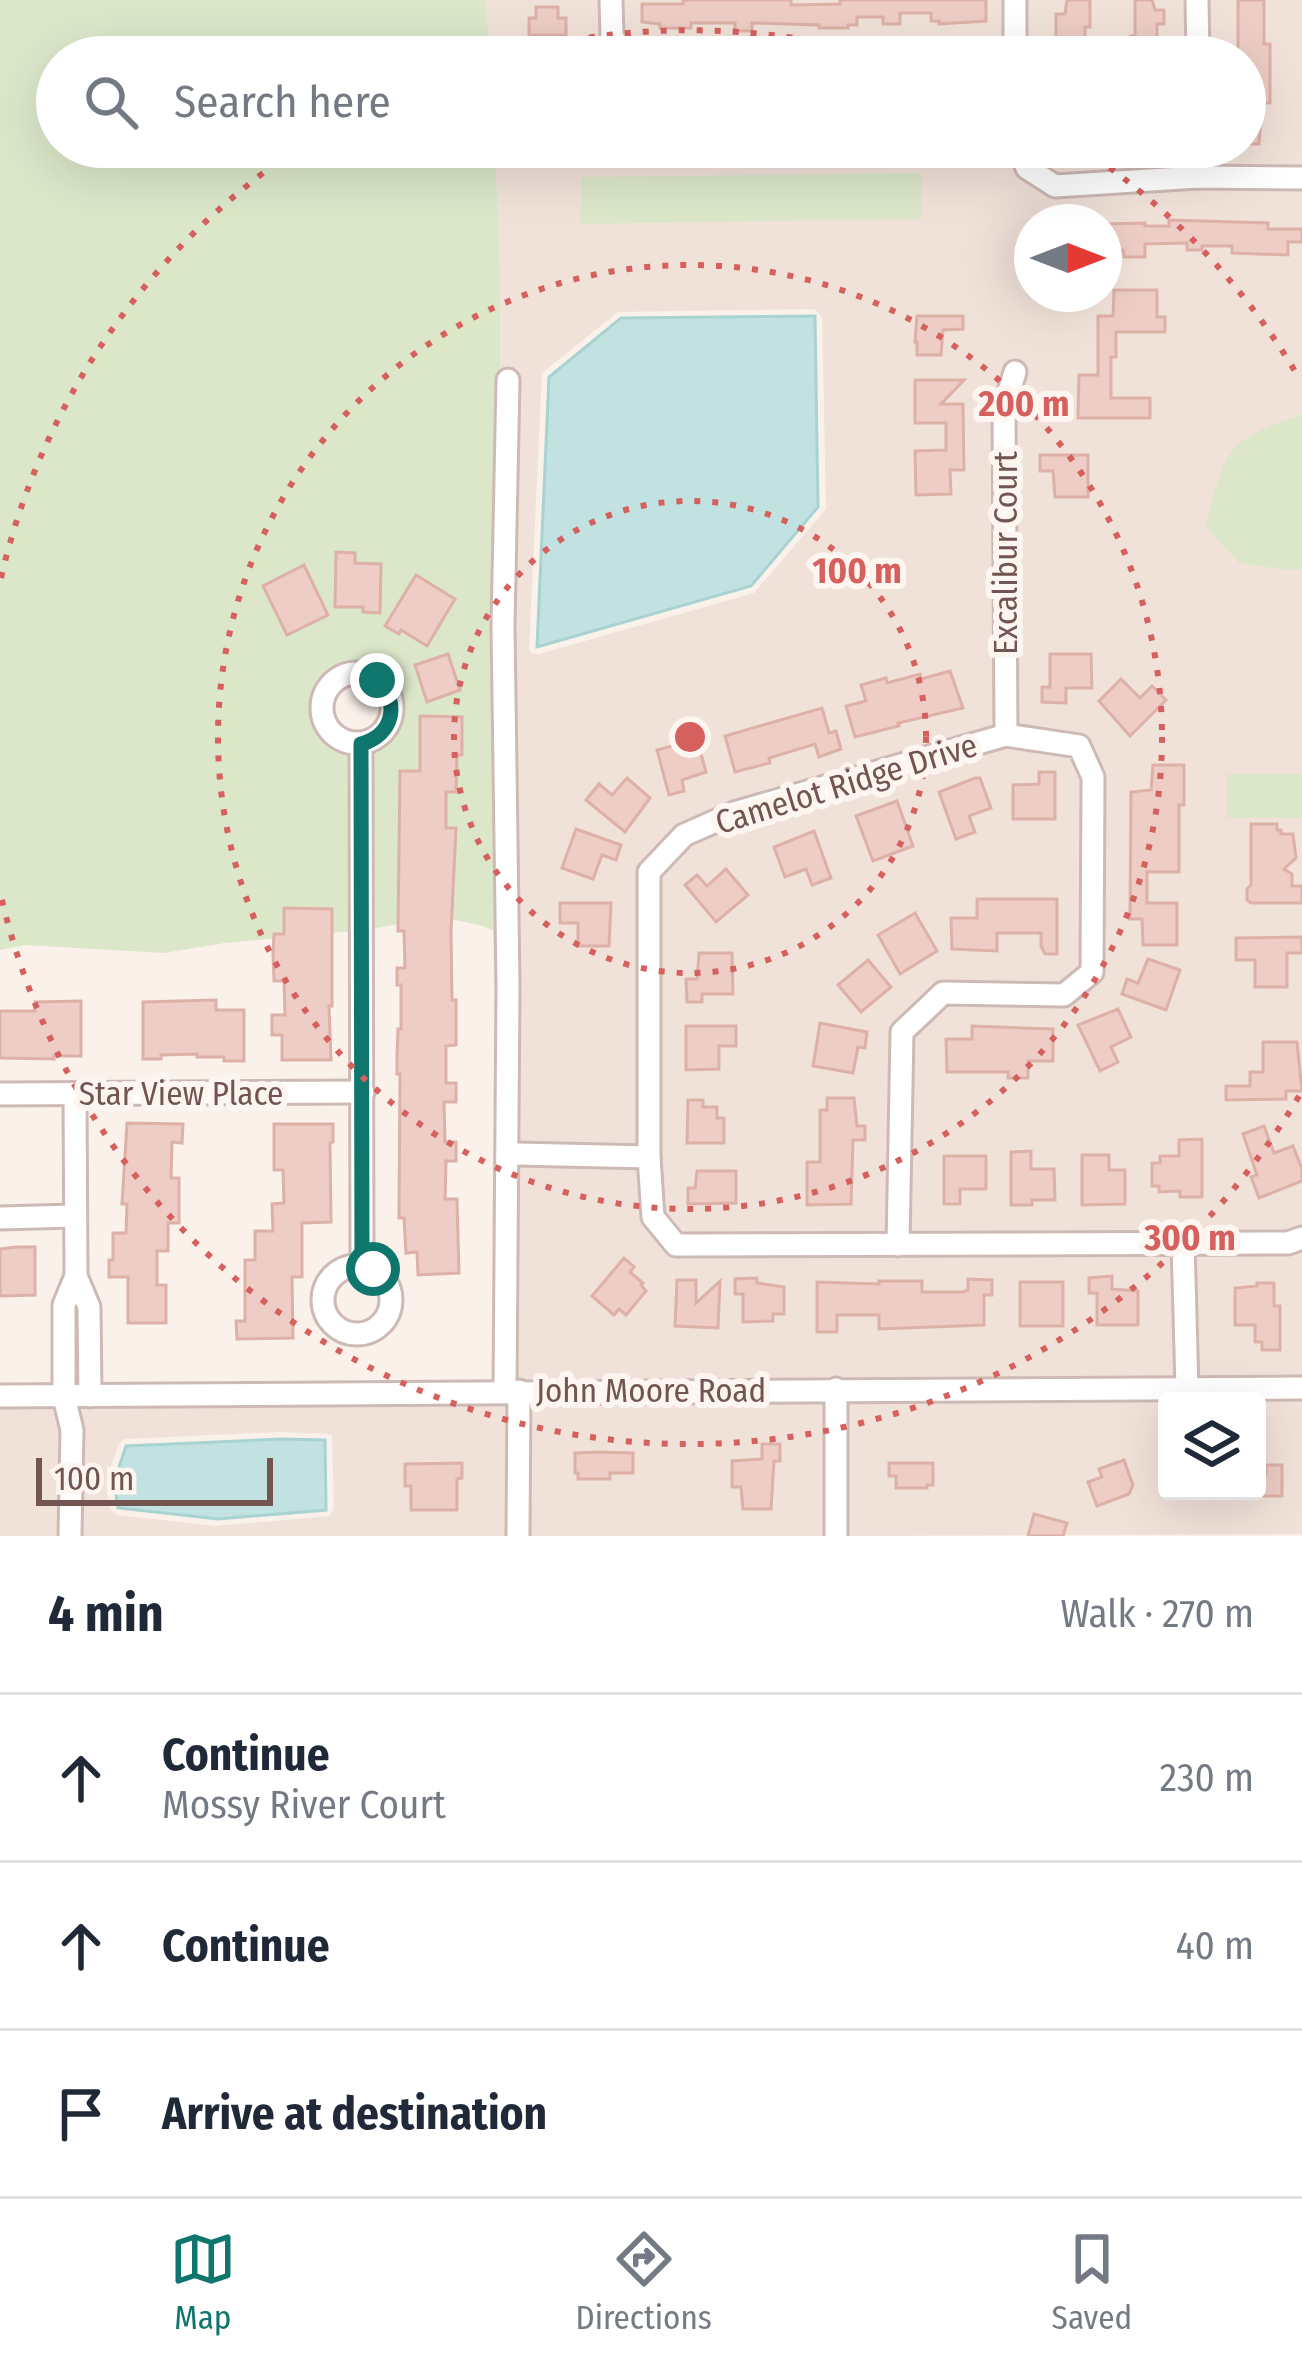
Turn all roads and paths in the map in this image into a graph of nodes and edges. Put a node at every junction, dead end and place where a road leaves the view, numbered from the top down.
1 (611, 0) edge
2 (1015, 0) edge
3 (1197, 0) edge
4 (611, 36) edge
5 (1015, 36) edge
6 (1198, 36) edge
7 (1027, 168) edge
8 (1198, 168) edge
9 (1198, 177) junction
10 (1302, 178) edge
11 (1016, 372) dead end
12 (508, 380) dead end
13 (1006, 735) junction
14 (361, 744) dead end
15 (363, 1092) junction
16 (0, 1094) edge
17 (75, 1094) junction
18 (516, 1154) dead end
19 (650, 1157) junction
20 (74, 1216) junction
21 (0, 1218) edge
22 (1302, 1238) edge
23 (1184, 1243) junction
24 (898, 1245) junction
25 (362, 1266) dead end
26 (76, 1276) junction
27 (64, 1330) junction
28 (90, 1330) junction
29 (1187, 1388) junction
30 (1302, 1388) edge
31 (836, 1389) junction
32 (512, 1391) junction
33 (0, 1396) edge
34 (64, 1396) junction
35 (90, 1396) junction
36 (70, 1536) edge
37 (518, 1536) edge
38 (836, 1536) edge

1 - 4 street
2 - 5 street
3 - 6 street
7 - 9 street
8 - 9 street
9 - 10 street
11 - 13 street, Excalibur Court
12 - 32 street
13 - 19 street, Camelot Ridge Drive
13 - 24 street, Camelot Ridge Drive
14 - 15 street
15 - 17 street, Star View Place
15 - 25 street
16 - 17 street, Star View Place
17 - 20 street
18 - 19 street
19 - 24 street, Camelot Ridge Drive
20 - 21 street
20 - 26 street
22 - 23 street, Camelot Ridge Drive
23 - 24 street, Camelot Ridge Drive
23 - 29 street
26 - 27 street
26 - 28 street
27 - 28 street
27 - 34 street
28 - 35 street
29 - 30 street, John Moore Road
29 - 31 street, John Moore Road
31 - 32 street, John Moore Road
31 - 38 street
32 - 35 street, John Moore Road
32 - 37 street
33 - 34 street, John Moore Road
34 - 35 street, John Moore Road
34 - 36 street

